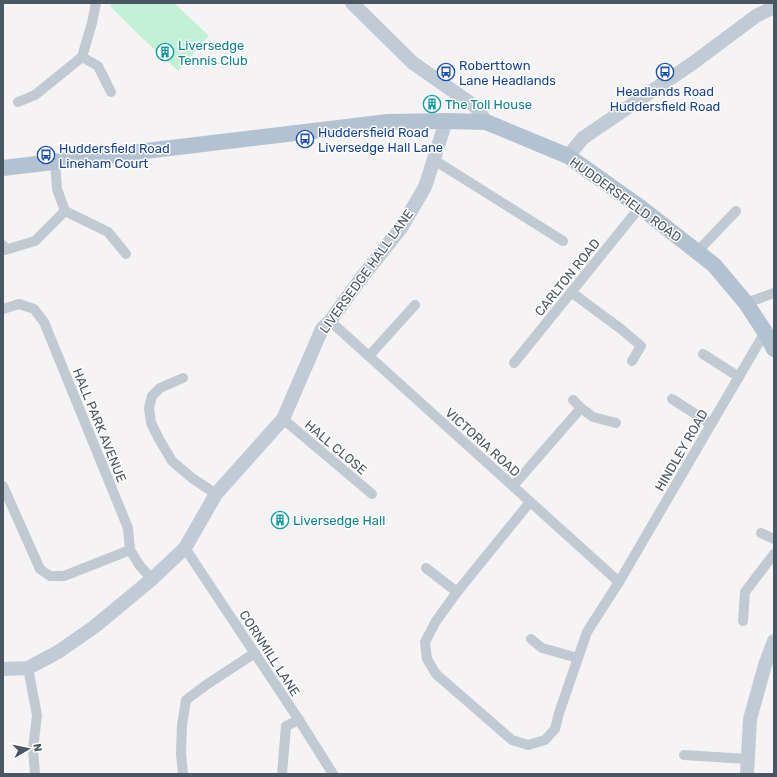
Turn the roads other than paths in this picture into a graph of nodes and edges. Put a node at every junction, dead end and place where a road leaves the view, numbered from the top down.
1 (96, 3) edge
2 (352, 3) edge
3 (774, 7) edge
4 (82, 57) junction
5 (112, 92) dead end
6 (18, 102) dead end
7 (446, 120) junction
8 (486, 122) junction
9 (568, 156) junction
10 (434, 160) junction
11 (55, 162) junction
12 (3, 168) edge
13 (640, 207) junction
14 (65, 211) junction
15 (736, 211) dead end
16 (563, 241) dead end
17 (3, 245) edge
18 (697, 252) junction
19 (126, 254) dead end
20 (571, 292) junction
21 (774, 292) edge
22 (746, 303) junction
23 (415, 305) dead end
24 (3, 309) edge
25 (330, 321) junction
26 (765, 332) junction
27 (774, 349) edge
28 (703, 354) dead end
29 (369, 356) junction
30 (632, 361) dead end
31 (514, 363) dead end
32 (739, 377) junction
33 (182, 378) dead end
34 (672, 399) dead end
35 (573, 400) dead end
36 (581, 408) junction
37 (283, 419) junction
38 (616, 424) dead end
39 (711, 424) junction
40 (3, 486) edge
41 (513, 486) junction
42 (216, 494) junction
43 (372, 494) dead end
44 (530, 502) junction
45 (761, 533) dead end
46 (774, 539) edge
47 (185, 548) junction
48 (130, 550) junction
49 (774, 554) edge
50 (426, 568) dead end
51 (152, 579) junction
52 (618, 582) junction
53 (457, 592) junction
54 (743, 621) dead end
55 (531, 639) dead end
56 (774, 641) edge
57 (255, 653) junction
58 (578, 658) junction
59 (28, 668) junction
60 (3, 669) edge
61 (299, 720) junction
62 (684, 755) dead end
63 (747, 759) junction
64 (35, 774) edge
65 (183, 774) edge
66 (282, 774) edge
67 (333, 774) edge
68 (747, 774) edge

1 - 4 street
2 - 8 street
3 - 9 street
4 - 5 street
4 - 6 street
7 - 8 main road, HUDDERSFIELD ROAD
7 - 10 street, LIVERSEDGE HALL LANE
7 - 11 main road, HUDDERSFIELD ROAD
8 - 9 main road, HUDDERSFIELD ROAD
9 - 13 main road, HUDDERSFIELD ROAD
10 - 16 street
10 - 25 street, LIVERSEDGE HALL LANE
11 - 12 main road, HUDDERSFIELD ROAD
11 - 14 street
13 - 18 main road, HUDDERSFIELD ROAD
13 - 20 street, CARLTON ROAD
14 - 17 street
14 - 19 street
15 - 18 street
18 - 22 main road, HUDDERSFIELD ROAD
20 - 30 street
20 - 31 street, CARLTON ROAD
21 - 22 street
22 - 26 main road, HUDDERSFIELD ROAD
23 - 29 street
24 - 48 street, HALL PARK AVENUE
25 - 29 street, VICTORIA ROAD
25 - 37 street, LIVERSEDGE HALL LANE
26 - 27 main road, HUDDERSFIELD ROAD
26 - 32 street, HINDLEY ROAD
28 - 32 street
29 - 41 street, VICTORIA ROAD
32 - 39 street, HINDLEY ROAD
33 - 42 street
34 - 39 street
35 - 36 street
36 - 38 street
36 - 41 street
37 - 42 street, LIVERSEDGE HALL LANE
37 - 43 street, HALL CLOSE
39 - 52 street, HINDLEY ROAD
40 - 48 street
41 - 44 street, VICTORIA ROAD
42 - 47 street, LIVERSEDGE HALL LANE
44 - 52 street, VICTORIA ROAD
44 - 53 street, HINDLEY ROAD
45 - 46 street
47 - 51 street, LIVERSEDGE HALL LANE
47 - 57 street, CORNMILL LANE
48 - 51 street, HALL PARK AVENUE
49 - 54 street
50 - 53 street
51 - 59 street, LIVERSEDGE HALL LANE
52 - 58 street, HINDLEY ROAD
53 - 58 street, HINDLEY ROAD
55 - 58 street
56 - 63 street
57 - 61 street, CORNMILL LANE
57 - 65 street
59 - 60 street, LIVERSEDGE HALL LANE
59 - 64 street
61 - 66 street
61 - 67 street, CORNMILL LANE
62 - 63 street
63 - 68 street

